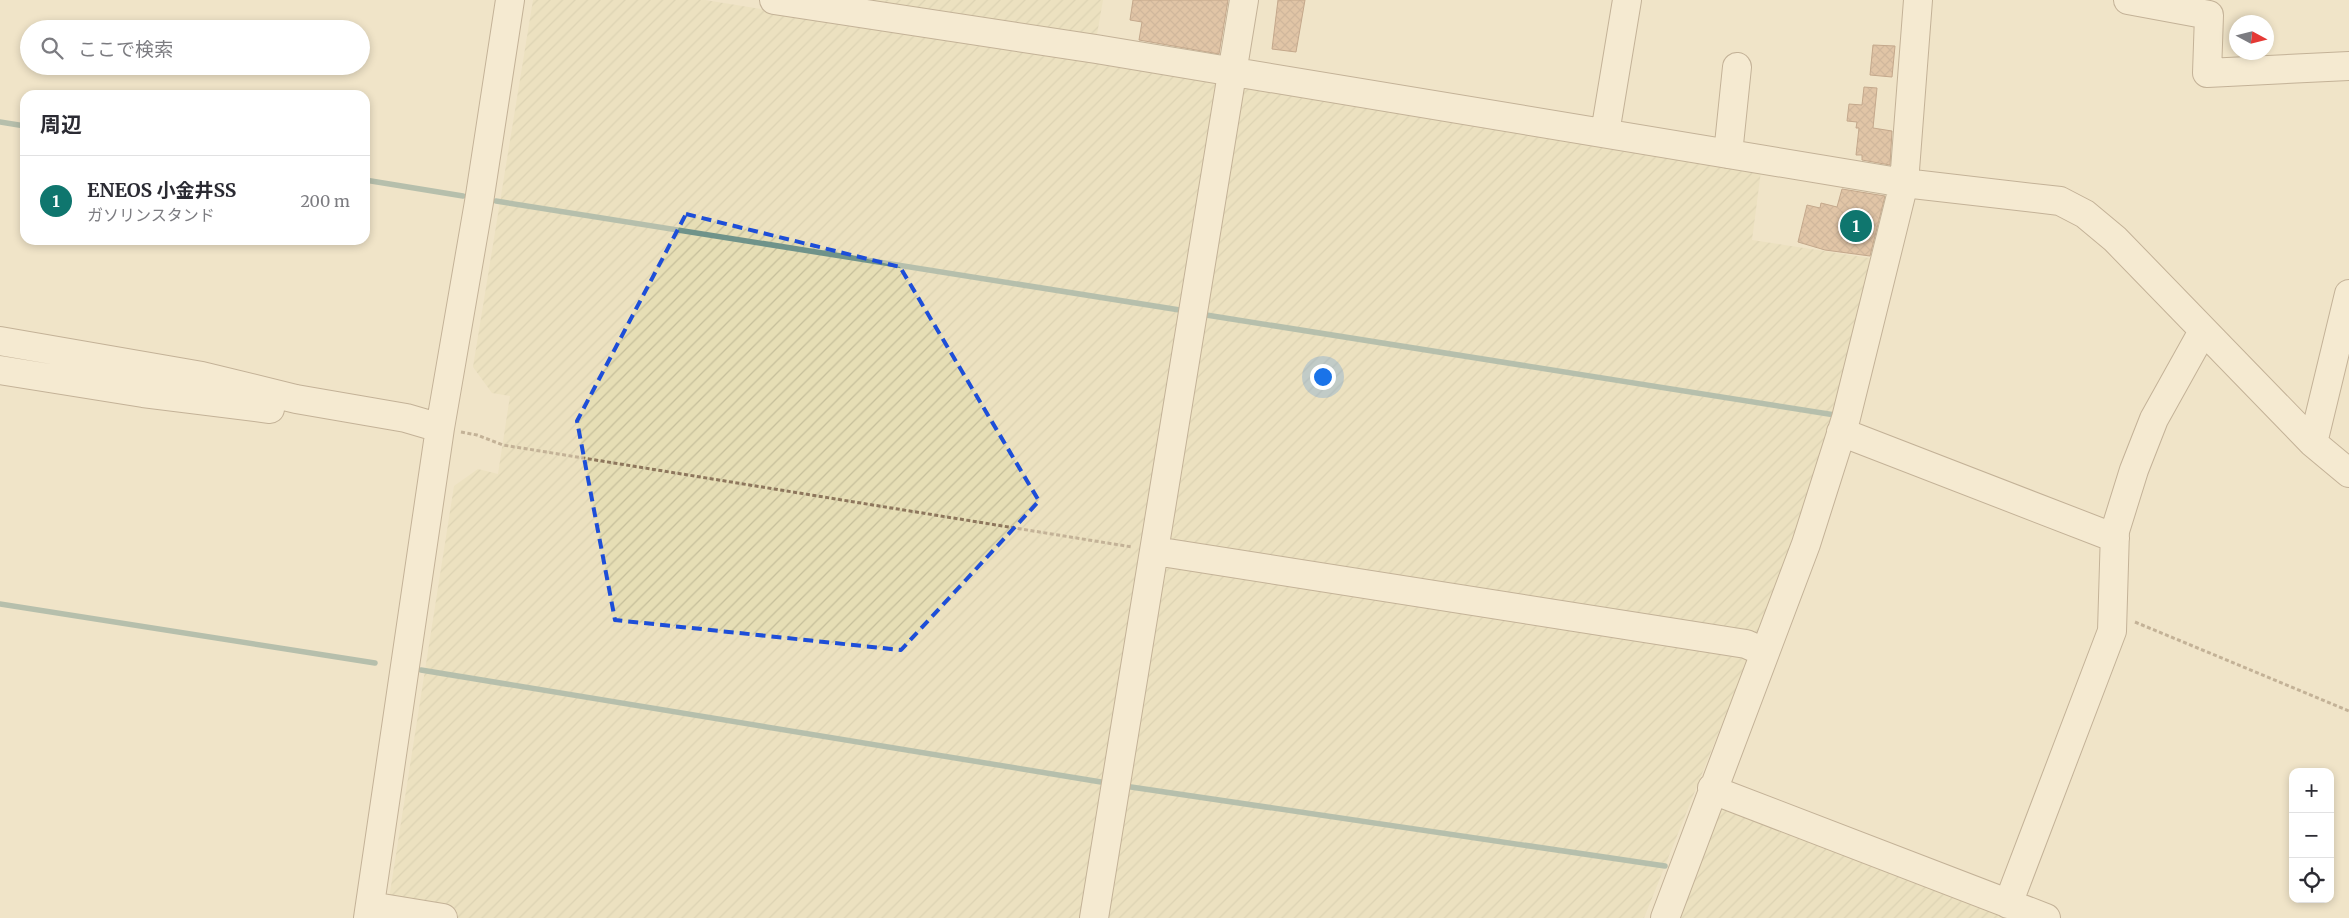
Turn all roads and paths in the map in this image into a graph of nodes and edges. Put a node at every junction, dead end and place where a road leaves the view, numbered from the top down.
1 (510, 0) edge
2 (774, 0) edge
3 (1244, 0) edge
4 (1627, 0) edge
5 (1918, 0) edge
6 (2138, 1) edge
7 (2349, 66) edge
8 (1737, 67) dead end
9 (1232, 72) junction
10 (1605, 133) junction
11 (1728, 154) junction
12 (1904, 183) junction
13 (2349, 294) edge
14 (2205, 332) junction
15 (0, 341) edge
16 (0, 370) edge
17 (440, 428) junction
18 (1841, 432) junction
19 (2313, 443) junction
20 (2349, 473) edge
21 (2115, 538) junction
22 (1154, 551) junction
23 (2112, 612) junction
24 (1764, 652) junction
25 (2349, 711) edge
26 (1712, 788) junction
27 (2008, 904) junction
28 (369, 912) edge
29 (443, 918) edge
30 (1094, 918) edge
31 (1665, 918) edge
32 (2046, 918) edge

1 - 17 street
2 - 9 street
3 - 9 street
4 - 10 street
5 - 12 street
6 - 7 street
8 - 11 street
9 - 10 street
9 - 22 street
10 - 11 street
11 - 12 street
12 - 14 street
12 - 18 street
13 - 19 street
14 - 19 street
14 - 21 street
15 - 17 street
16 - 17 street
17 - 22 path
17 - 28 street
18 - 21 street
18 - 24 street
19 - 20 street
21 - 23 street
22 - 24 street
22 - 30 street
23 - 25 path
23 - 27 street
24 - 26 street
26 - 27 street
26 - 31 street
27 - 32 street
28 - 29 street

